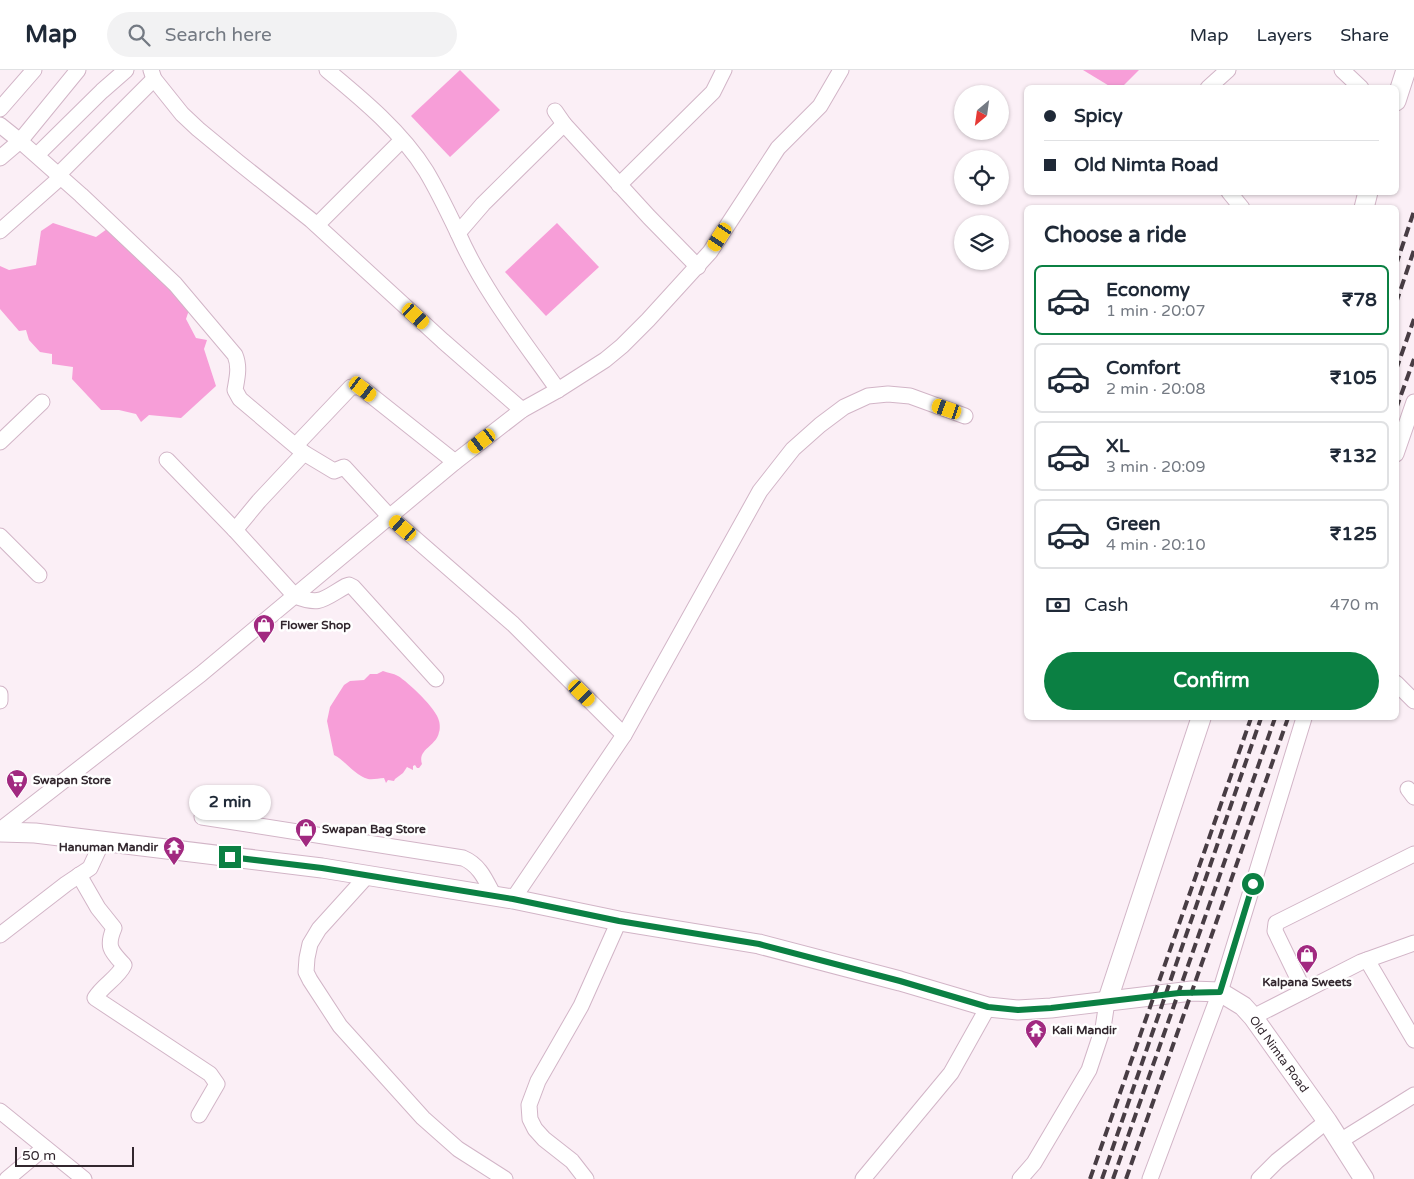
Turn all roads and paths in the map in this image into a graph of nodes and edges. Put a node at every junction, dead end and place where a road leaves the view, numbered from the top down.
1 (34, 70) edge
2 (78, 70) edge
3 (126, 70) edge
4 (327, 70) edge
5 (724, 70) edge
6 (840, 70) edge
7 (1228, 70) edge
8 (1342, 70) edge
9 (1406, 70) edge
10 (152, 75) edge
11 (1211, 85) edge
12 (1358, 85) edge
13 (1399, 92) edge
14 (0, 109) edge
15 (0, 125) edge
16 (402, 140) junction
17 (20, 141) junction
18 (37, 155) junction
19 (0, 158) edge
20 (59, 176) junction
21 (619, 185) junction
22 (317, 225) junction
23 (0, 231) edge
24 (458, 233) junction
25 (698, 267) junction
26 (558, 390) junction
27 (42, 402) dead end
28 (1414, 402) edge
29 (522, 410) junction
30 (965, 416) dead end
31 (0, 442) edge
32 (1399, 445) edge
33 (300, 449) junction
34 (167, 460) dead end
35 (455, 462) junction
36 (389, 516) junction
37 (236, 530) junction
38 (0, 536) edge
39 (39, 575) dead end
40 (295, 596) junction
41 (436, 679) dead end
42 (1399, 686) edge
43 (0, 694) edge
44 (0, 701) edge
45 (1414, 701) edge
46 (1200, 720) edge
47 (1303, 720) edge
48 (624, 735) junction
49 (202, 817) dead end
50 (0, 831) edge
51 (102, 842) junction
52 (1414, 854) edge
53 (79, 875) junction
54 (367, 876) junction
55 (503, 898) junction
56 (619, 921) junction
57 (0, 935) edge
58 (1414, 943) edge
59 (1367, 960) junction
60 (1304, 991) junction
61 (1220, 992) junction
62 (1107, 1002) junction
63 (988, 1007) junction
64 (1253, 1017) junction
65 (1414, 1040) edge
66 (1414, 1095) edge
67 (0, 1111) edge
68 (199, 1115) dead end
69 (1327, 1120) junction
70 (1340, 1141) junction
71 (44, 1148) junction
72 (7, 1179) edge
73 (84, 1179) edge
74 (505, 1179) edge
75 (586, 1179) edge
76 (863, 1179) edge
77 (1020, 1179) edge
78 (1150, 1179) edge
79 (1259, 1179) edge
80 (1364, 1179) edge

1 - 14 street
2 - 17 street
3 - 18 street
4 - 16 street
5 - 21 street
6 - 25 street
7 - 11 street
8 - 12 street
9 - 13 street
10 - 20 street
10 - 22 street
15 - 17 street
16 - 22 street
16 - 24 street
17 - 18 street
17 - 19 street
18 - 20 street
20 - 23 street
20 - 33 street
21 - 24 street
21 - 25 street
22 - 29 street
24 - 26 street
25 - 26 street
26 - 29 street
27 - 31 street
28 - 32 street
29 - 35 street
30 - 48 street
33 - 35 street
33 - 36 street
33 - 37 street
34 - 37 street
35 - 36 street
36 - 40 street
36 - 48 street
37 - 40 street
38 - 39 street
40 - 41 street
40 - 50 street
42 - 45 street
43 - 44 street
46 - 62 street
47 - 61 street
48 - 55 street
49 - 55 street
50 - 51 street
51 - 53 street
51 - 54 street
52 - 60 street
53 - 57 street
53 - 68 street
54 - 55 street
54 - 74 street
55 - 56 street
56 - 63 street
56 - 75 street
58 - 59 street
59 - 60 street
59 - 65 street
60 - 64 street
61 - 62 street
61 - 64 street, Old Nimta Road
61 - 78 street
62 - 63 street
62 - 77 street
63 - 76 street
64 - 69 street, Old Nimta Road
66 - 70 street
67 - 71 street
69 - 70 street, Old Nimta Road
69 - 79 street
70 - 80 street, Old Nimta Road
71 - 72 street
71 - 73 street

